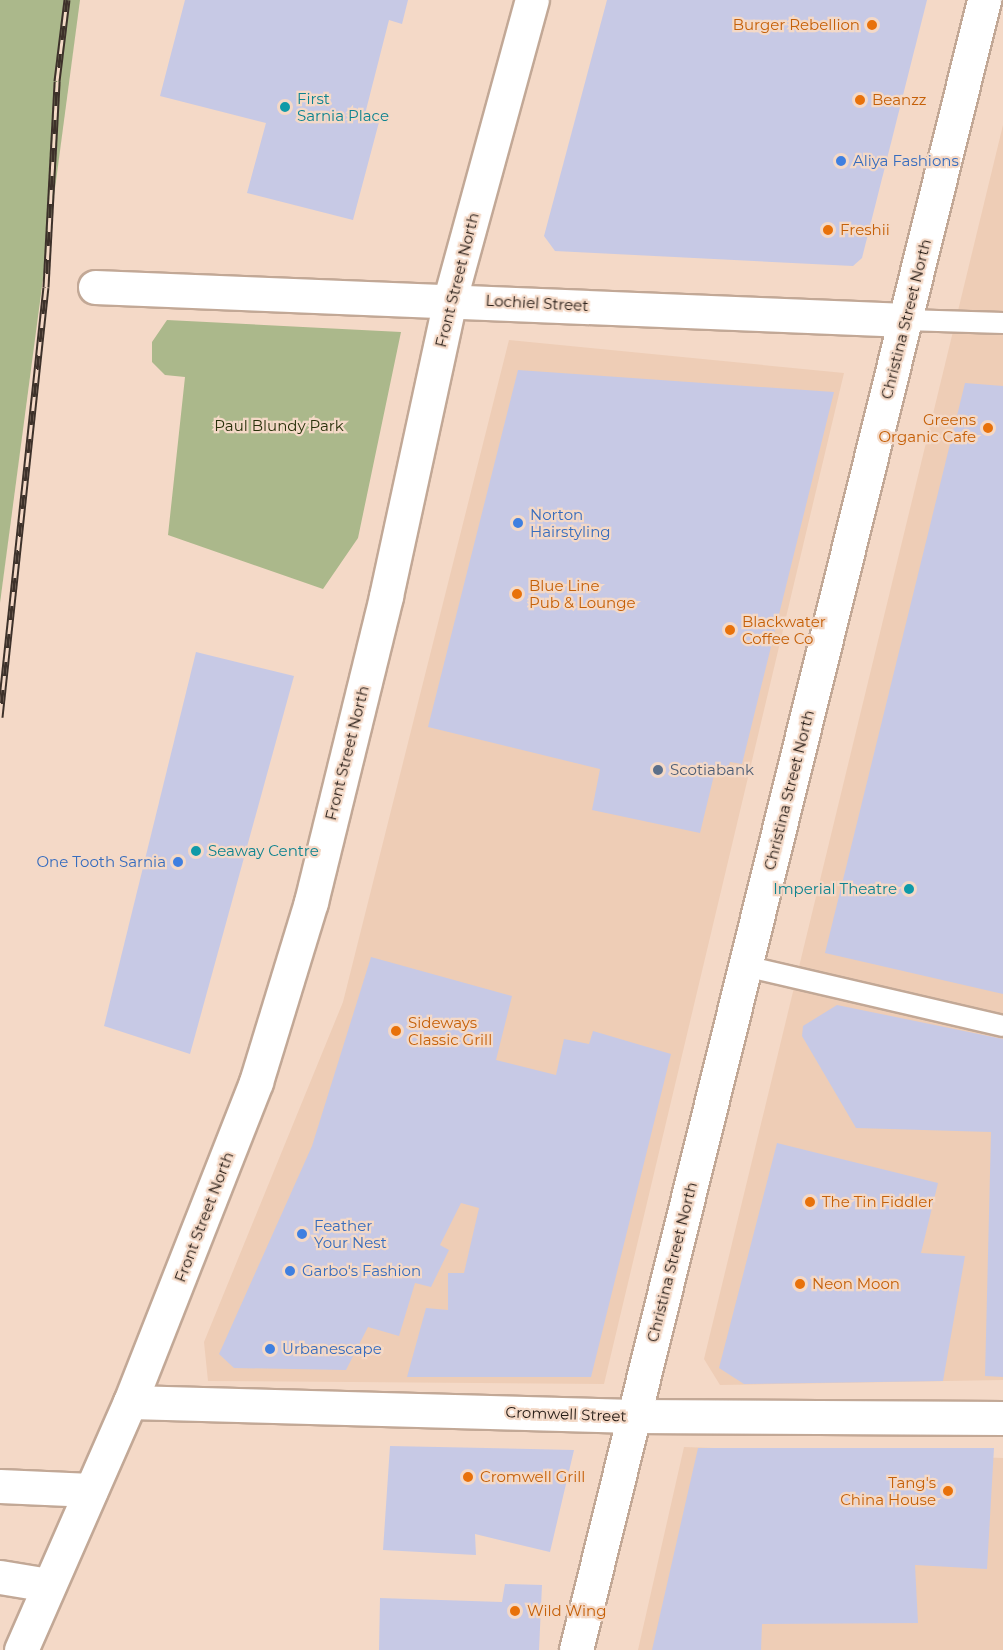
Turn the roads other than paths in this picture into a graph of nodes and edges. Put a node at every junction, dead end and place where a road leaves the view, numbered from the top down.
1 (532, 0) edge
2 (984, 0) edge
3 (95, 287) dead end
4 (450, 299) junction
5 (906, 320) junction
6 (1003, 323) edge
7 (745, 966) junction
8 (1003, 1026) edge
9 (130, 1402) junction
10 (633, 1416) junction
11 (1003, 1418) edge
12 (0, 1486) edge
13 (91, 1490) junction
14 (0, 1577) edge
15 (48, 1585) junction
16 (21, 1650) edge
17 (576, 1650) edge

1 - 4 street, Front Street North
2 - 5 street, Christina Street North
3 - 4 street, Lochiel Street
4 - 5 street, Lochiel Street
4 - 9 street, Front Street North
5 - 6 lane
5 - 7 street, Christina Street North
7 - 8 lane
7 - 10 street, Christina Street North
9 - 10 street, Cromwell Street
9 - 13 street, Front Street North
10 - 11 street, Cromwell Street
10 - 17 street, Christina Street North
12 - 13 street
13 - 15 street, Front Street North
14 - 15 street
15 - 16 street, Front Street North

